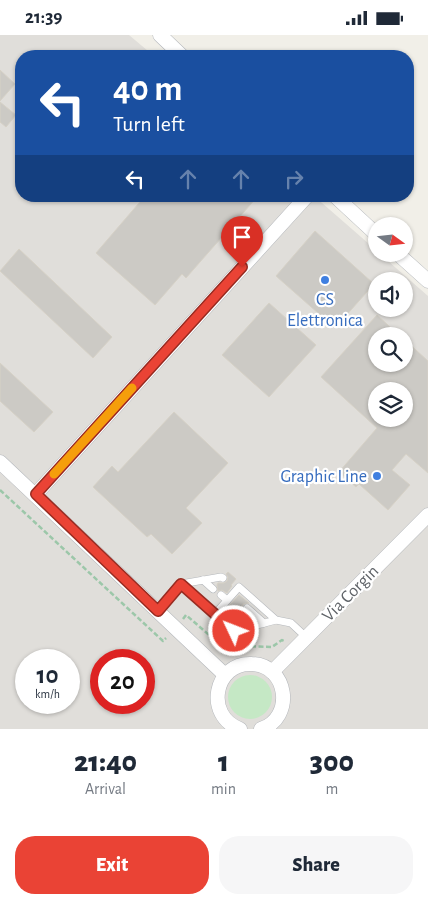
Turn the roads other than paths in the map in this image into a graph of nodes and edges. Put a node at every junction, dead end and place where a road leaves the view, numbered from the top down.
1 (160, 35) edge
2 (176, 50) edge
3 (301, 202) edge
4 (341, 202) edge
5 (368, 227) edge
6 (408, 263) edge
7 (428, 281) edge
8 (0, 461) edge
9 (36, 494) junction
10 (428, 515) edge
11 (222, 578) dead end
12 (203, 580) junction
13 (181, 584) junction
14 (213, 589) dead end
15 (229, 593) junction
16 (238, 600) dead end
17 (247, 607) dead end
18 (158, 611) junction
19 (216, 614) junction
20 (236, 619) dead end
21 (276, 620) junction
22 (264, 623) junction
23 (245, 628) junction
24 (306, 637) junction
25 (272, 672) junction
26 (225, 675) junction
27 (240, 729) edge
28 (261, 729) edge

1 - 2 street
3 - 9 street
4 - 5 street
6 - 7 street
8 - 9 street
9 - 18 street
10 - 24 street, Via Corgin
11 - 12 lane
12 - 13 lane
12 - 14 lane
13 - 18 lane
13 - 19 lane
15 - 16 lane
15 - 19 lane
15 - 21 lane
17 - 22 lane
18 - 26 street
19 - 23 lane
20 - 23 lane
21 - 22 lane
21 - 24 lane
22 - 23 lane
24 - 25 street, Via Corgin
25 - 26 street
25 - 28 street
26 - 27 street

